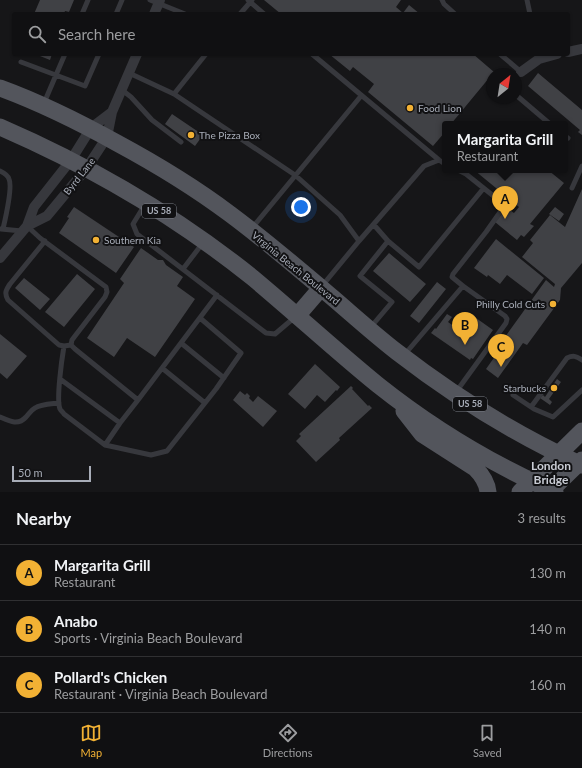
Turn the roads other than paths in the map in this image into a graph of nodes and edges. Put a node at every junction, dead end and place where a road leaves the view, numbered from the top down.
1 (88, 0) edge
2 (122, 0) edge
3 (442, 0) edge
4 (527, 0) edge
5 (156, 1) edge
6 (250, 1) edge
7 (83, 12) edge
8 (117, 12) edge
9 (154, 12) edge
10 (181, 12) edge
11 (242, 12) edge
12 (262, 12) edge
13 (453, 12) edge
14 (530, 12) edge
15 (582, 50) edge
16 (570, 52) edge
17 (64, 56) edge
18 (98, 56) edge
19 (136, 56) edge
20 (204, 56) edge
21 (314, 56) edge
22 (502, 56) edge
23 (539, 56) edge
24 (22, 62) dead end
25 (517, 68) edge
26 (522, 72) edge
27 (129, 73) junction
28 (56, 75) junction
29 (0, 88) edge
30 (122, 90) junction
31 (174, 94) junction
32 (361, 96) junction
33 (522, 100) edge
34 (43, 105) junction
35 (112, 112) junction
36 (546, 121) edge
37 (0, 127) edge
38 (91, 128) junction
39 (107, 137) junction
40 (181, 142) dead end
41 (71, 160) junction
42 (439, 160) junction
43 (442, 162) edge
44 (582, 166) edge
45 (86, 169) junction
46 (0, 171) edge
47 (464, 173) edge
48 (295, 175) junction
49 (483, 188) junction
50 (572, 188) dead end
51 (146, 203) junction
52 (374, 225) junction
53 (2, 229) edge
54 (24, 229) junction
55 (250, 230) junction
56 (46, 241) junction
57 (204, 241) junction
58 (359, 241) junction
59 (388, 241) junction
60 (0, 258) edge
61 (183, 270) junction
62 (463, 286) junction
63 (321, 288) junction
64 (217, 296) junction
65 (297, 316) junction
66 (200, 318) junction
67 (369, 328) junction
68 (181, 343) junction
69 (71, 345) junction
70 (64, 346) junction
71 (403, 357) junction
72 (582, 360) edge
73 (162, 368) junction
74 (224, 378) junction
75 (60, 380) junction
76 (582, 390) edge
77 (455, 394) junction
78 (513, 395) dead end
79 (393, 396) junction
80 (138, 400) junction
81 (205, 402) junction
82 (59, 403) junction
83 (531, 407) junction
84 (0, 417) edge
85 (120, 423) junction
86 (582, 431) edge
87 (106, 446) junction
88 (559, 454) junction
89 (581, 463) edge
90 (526, 487) edge
91 (552, 491) edge
92 (488, 492) edge

1 - 7 lane
2 - 8 lane
3 - 13 lane
4 - 14 lane
5 - 9 street
5 - 10 lane
6 - 11 lane
6 - 12 lane
15 - 16 street
17 - 28 lane
18 - 28 lane
19 - 27 street, Byrd Lane
20 - 31 lane
21 - 32 lane
22 - 25 lane
23 - 26 street
24 - 28 lane
27 - 30 street, Byrd Lane
27 - 31 lane
28 - 34 lane
29 - 34 main road, Virginia Beach Boulevard / US 58
30 - 35 street, Byrd Lane
30 - 40 lane
31 - 48 lane
32 - 42 lane
32 - 48 lane
33 - 36 lane
34 - 38 main road, Virginia Beach Boulevard / US 58
35 - 38 street, Byrd Lane
35 - 39 street, Byrd Lane
37 - 41 main road, US 58
38 - 39 main road, Virginia Beach Boulevard / US 58
38 - 41 street, Byrd Lane
39 - 45 street, Byrd Lane
39 - 55 main road, Virginia Beach Boulevard / US 58
41 - 45 main road, US 58
41 - 54 street, Byrd Lane
42 - 43 lane
42 - 52 lane
44 - 50 lane
45 - 51 main road, US 58
45 - 54 street, Byrd Lane
46 - 53 lane
47 - 49 lane
48 - 55 lane
48 - 58 lane
49 - 59 lane
49 - 62 lane
51 - 57 main road, US 58
51 - 61 lane
52 - 58 lane
52 - 59 lane
53 - 54 lane
54 - 56 lane
54 - 60 street, Byrd Lane
55 - 63 main road, Virginia Beach Boulevard / US 58
56 - 69 lane
56 - 70 lane
57 - 61 lane
57 - 65 main road, US 58
58 - 63 lane
59 - 67 lane
61 - 64 lane
62 - 71 lane
62 - 77 lane
63 - 65 main road
63 - 67 main road, Virginia Beach Boulevard / US 58
64 - 65 lane
64 - 66 lane
65 - 79 main road, US 58
66 - 68 lane
66 - 74 lane
67 - 71 main road, Virginia Beach Boulevard / US 58
68 - 73 lane
68 - 74 lane
69 - 70 lane
69 - 80 lane
70 - 75 lane
71 - 77 main road, Virginia Beach Boulevard / US 58
72 - 83 lane
73 - 80 lane
73 - 81 lane
74 - 81 lane
75 - 82 lane
75 - 85 lane
76 - 83 lane
77 - 88 main road, Virginia Beach Boulevard / US 58
78 - 83 lane
79 - 90 main road, US 58
79 - 92 main road
80 - 85 lane
81 - 87 lane
82 - 84 lane
82 - 87 lane
85 - 87 lane
86 - 88 main road
88 - 89 main road, Virginia Beach Boulevard / US 58
88 - 90 main road
89 - 91 main road
90 - 91 main road, US 58

